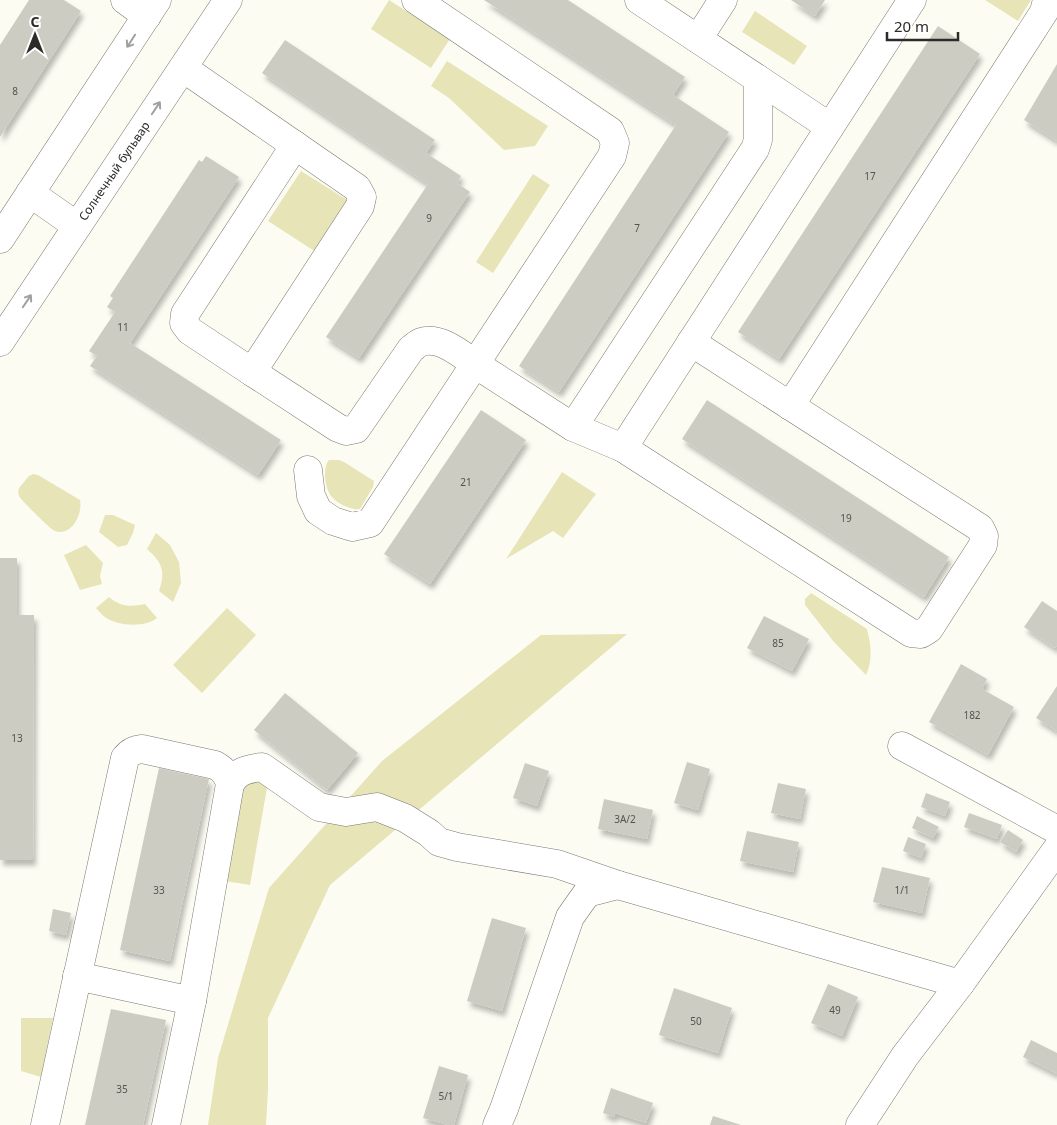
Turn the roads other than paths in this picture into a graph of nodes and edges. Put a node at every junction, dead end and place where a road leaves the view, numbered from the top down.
1 (125, 0) edge
2 (228, 0) edge
3 (416, 0) edge
4 (638, 0) edge
5 (723, 0) edge
6 (912, 0) edge
7 (1047, 0) edge
8 (152, 8) edge
9 (698, 39) junction
10 (183, 68) junction
11 (758, 79) junction
12 (830, 127) junction
13 (295, 145) junction
14 (30, 193) junction
15 (77, 226) junction
16 (0, 239) edge
17 (0, 342) edge
18 (691, 342) junction
19 (475, 364) junction
20 (252, 372) junction
21 (790, 406) junction
22 (573, 427) junction
23 (623, 448) junction
24 (308, 470) dead end
25 (902, 746) dead end
26 (230, 784) junction
27 (1057, 830) edge
28 (1057, 849) edge
29 (618, 885) junction
30 (77, 976) junction
31 (960, 984) junction
32 (192, 1002) junction
33 (45, 1125) edge
34 (166, 1125) edge
35 (497, 1125) edge
36 (860, 1125) edge

1 - 8 street
2 - 10 street, Солнечный бульвар
3 - 19 street
4 - 9 street
5 - 9 street
6 - 12 street
7 - 21 street
8 -> 14 street
9 - 11 street
10 - 13 street
15 -> 10 street, Солнечный бульвар
11 - 12 street
11 - 22 street
12 - 18 street
13 - 20 street
13 - 20 street
14 - 15 street
14 - 16 street
17 -> 15 street, Солнечный бульвар
18 - 21 street
18 - 23 street
19 - 20 street
19 - 22 street
19 - 24 street
21 - 23 street
22 - 23 street
25 - 27 street
26 - 29 street
26 - 30 street
26 - 32 street
28 - 31 street
29 - 31 street
29 - 35 street
30 - 32 street
30 - 33 street
31 - 36 street
32 - 34 street

